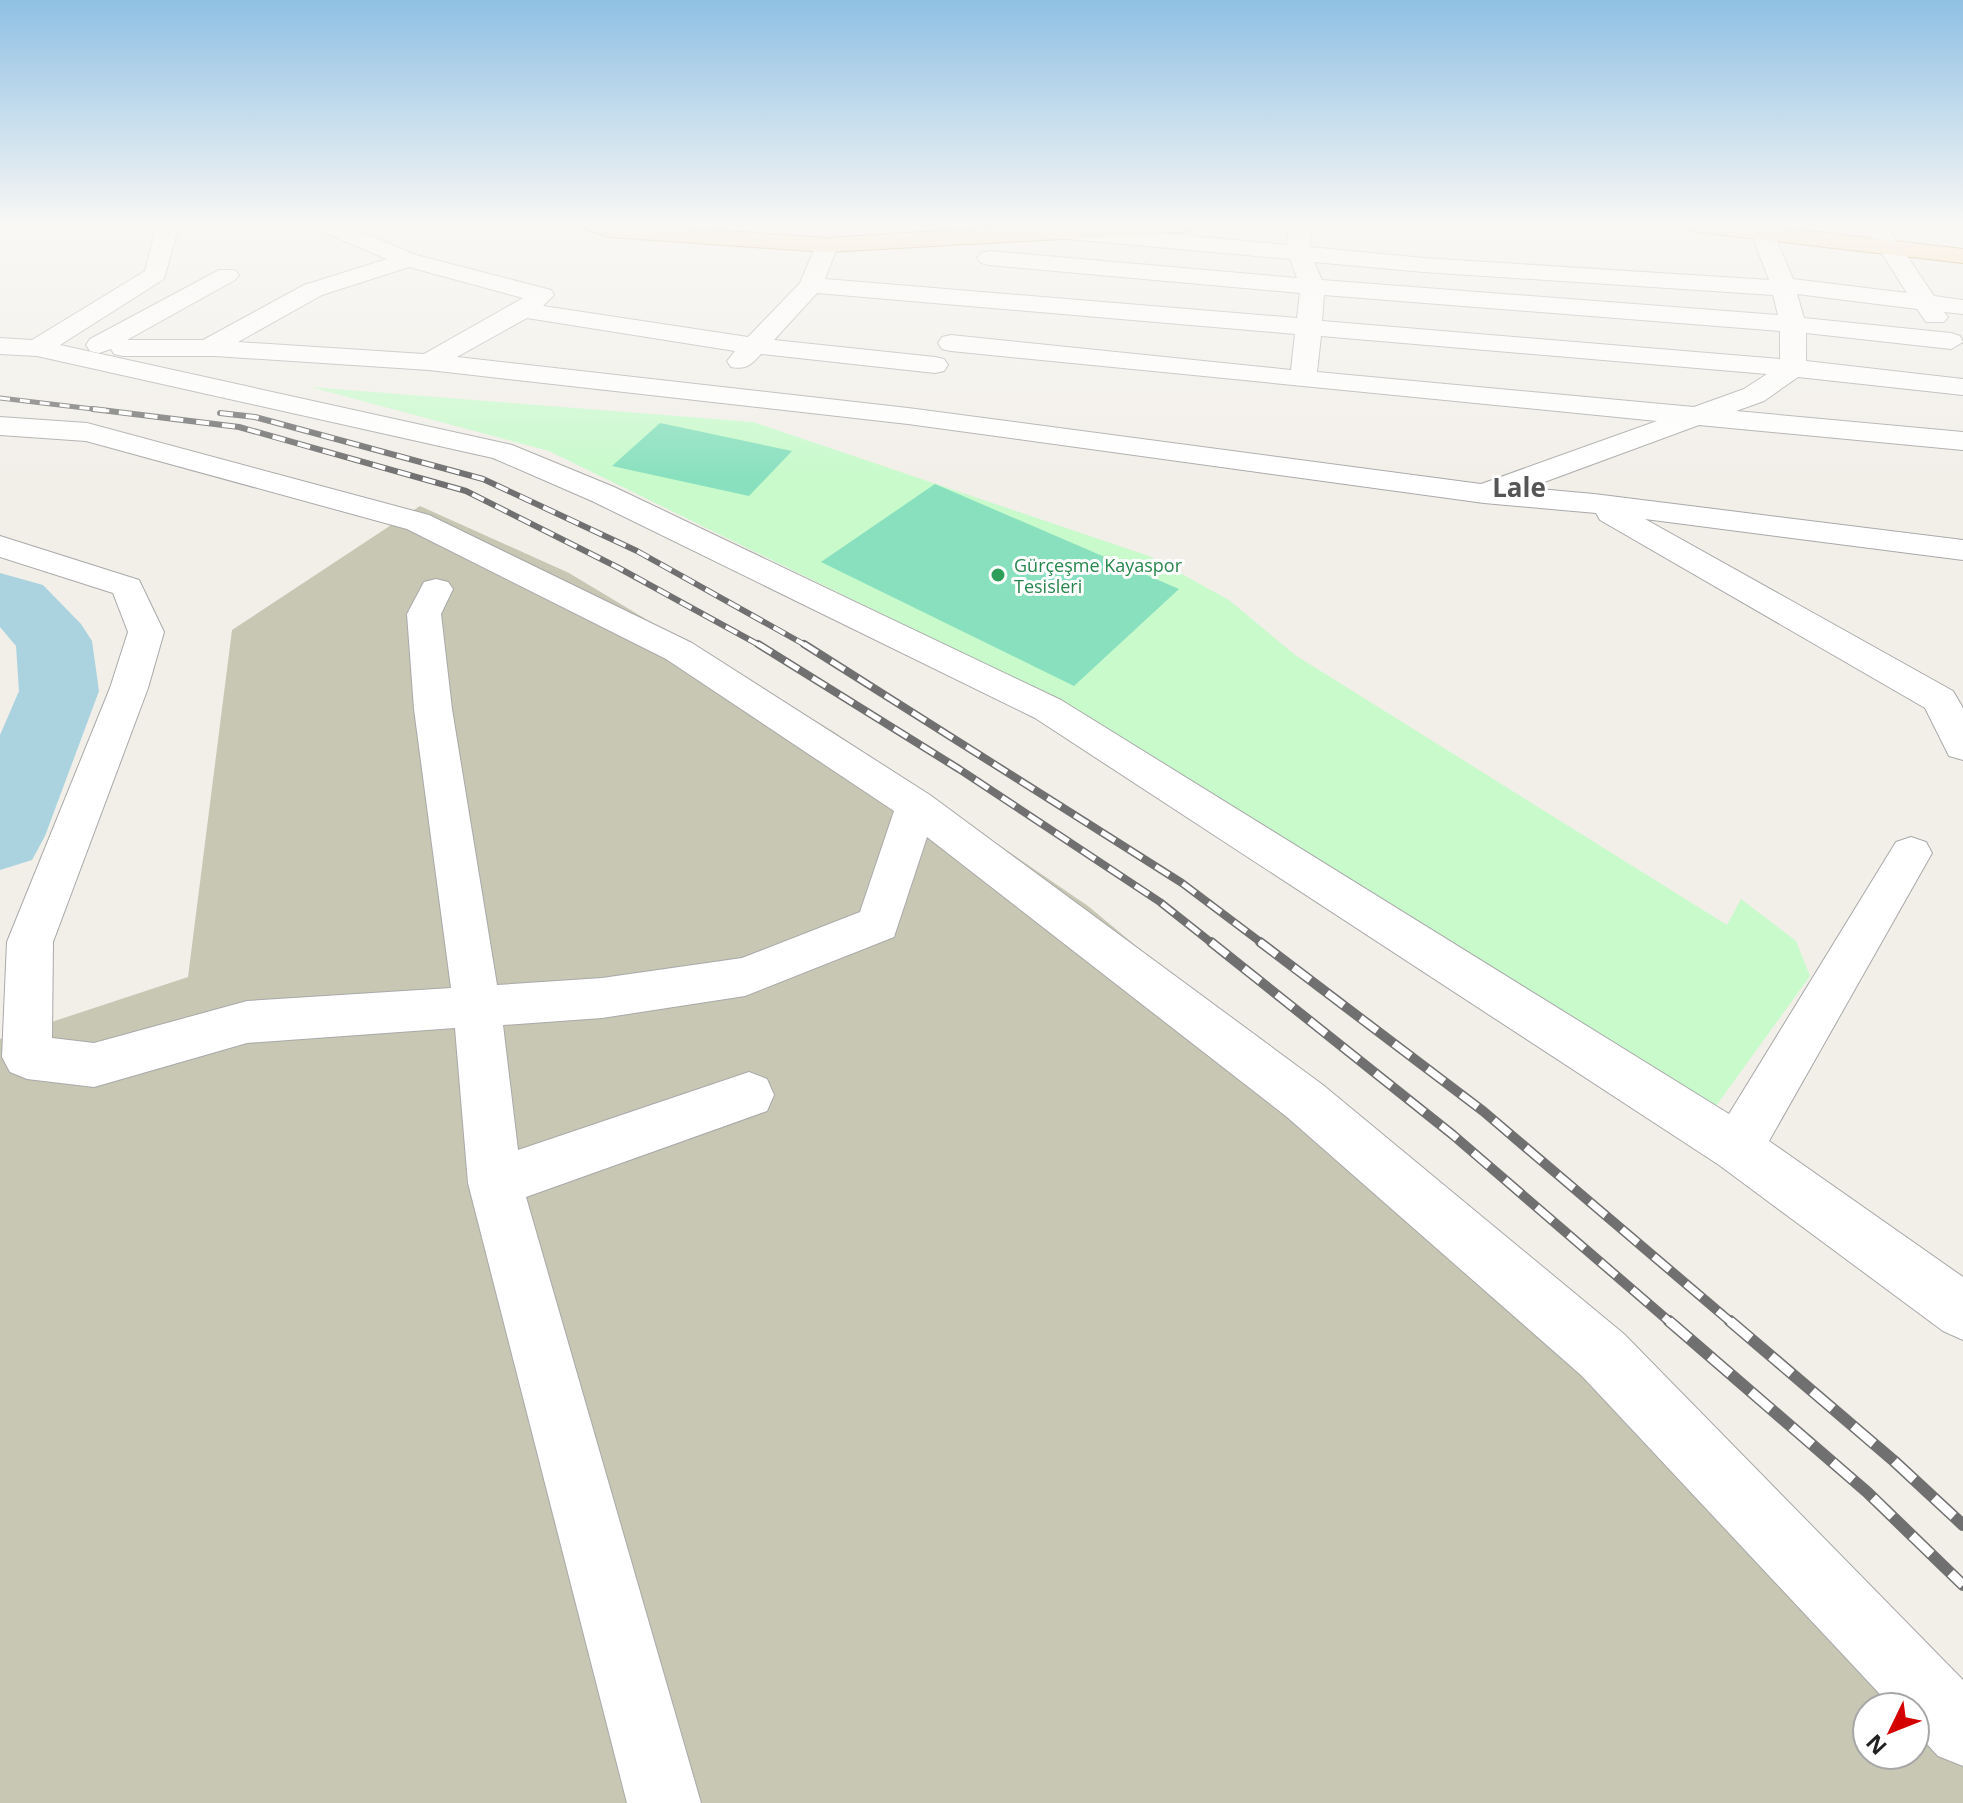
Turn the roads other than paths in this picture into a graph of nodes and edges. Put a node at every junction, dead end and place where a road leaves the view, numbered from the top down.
1 (90, 309) edge
2 (164, 309) edge
3 (278, 309) edge
4 (787, 309) edge
5 (970, 309) edge
6 (1110, 309) edge
7 (1310, 309) edge
8 (1600, 309) edge
9 (1789, 309) edge
10 (1929, 309) edge
11 (523, 310) joint
12 (1793, 324) junction
13 (1308, 327) junction
14 (1951, 341) junction
15 (751, 346) junction
16 (18, 347) edge
17 (93, 348) junction
18 (208, 348) junction
19 (943, 354) junction
20 (429, 362) junction
21 (1793, 368) junction
22 (1963, 369) edge
23 (1303, 379) junction
24 (1963, 387) edge
25 (715, 396) junction
26 (908, 416) junction
27 (1693, 417) junction
28 (0, 426) edge
29 (1963, 441) edge
30 (1484, 494) junction
31 (1594, 503) junction
32 (0, 546) edge
33 (1963, 550) edge
34 (436, 589) dead end
35 (1963, 746) edge
36 (916, 806) junction
37 (1911, 853) dead end
38 (477, 1008) junction
39 (749, 1095) dead end
40 (1737, 1148) junction
41 (495, 1183) junction
42 (1963, 1311) edge
43 (1963, 1731) edge
44 (664, 1803) edge

1 - 16 street
2 - 17 street
3 - 18 street
4 - 15 street
5 - 19 street
6 - 13 street
7 - 13 street
8 - 12 street
9 - 12 street
10 - 14 street
11 - 15 street
11 - 20 street
12 - 14 street
12 - 21 street
13 - 21 street
13 - 23 street
14 - 22 street
15 - 19 street
15 - 25 street
16 - 17 street
16 - 40 street
17 - 18 street
18 - 20 street
19 - 23 street
19 - 26 street
20 - 25 street
21 - 24 street
21 - 27 street
23 - 27 street
25 - 26 street
26 - 30 street
27 - 29 street
27 - 30 street
28 - 36 street
30 - 31 street
31 - 33 street
31 - 35 street
32 - 38 street
34 - 38 street
36 - 38 street
36 - 43 street
37 - 40 street
38 - 41 street
39 - 41 street
40 - 42 street
41 - 44 street

